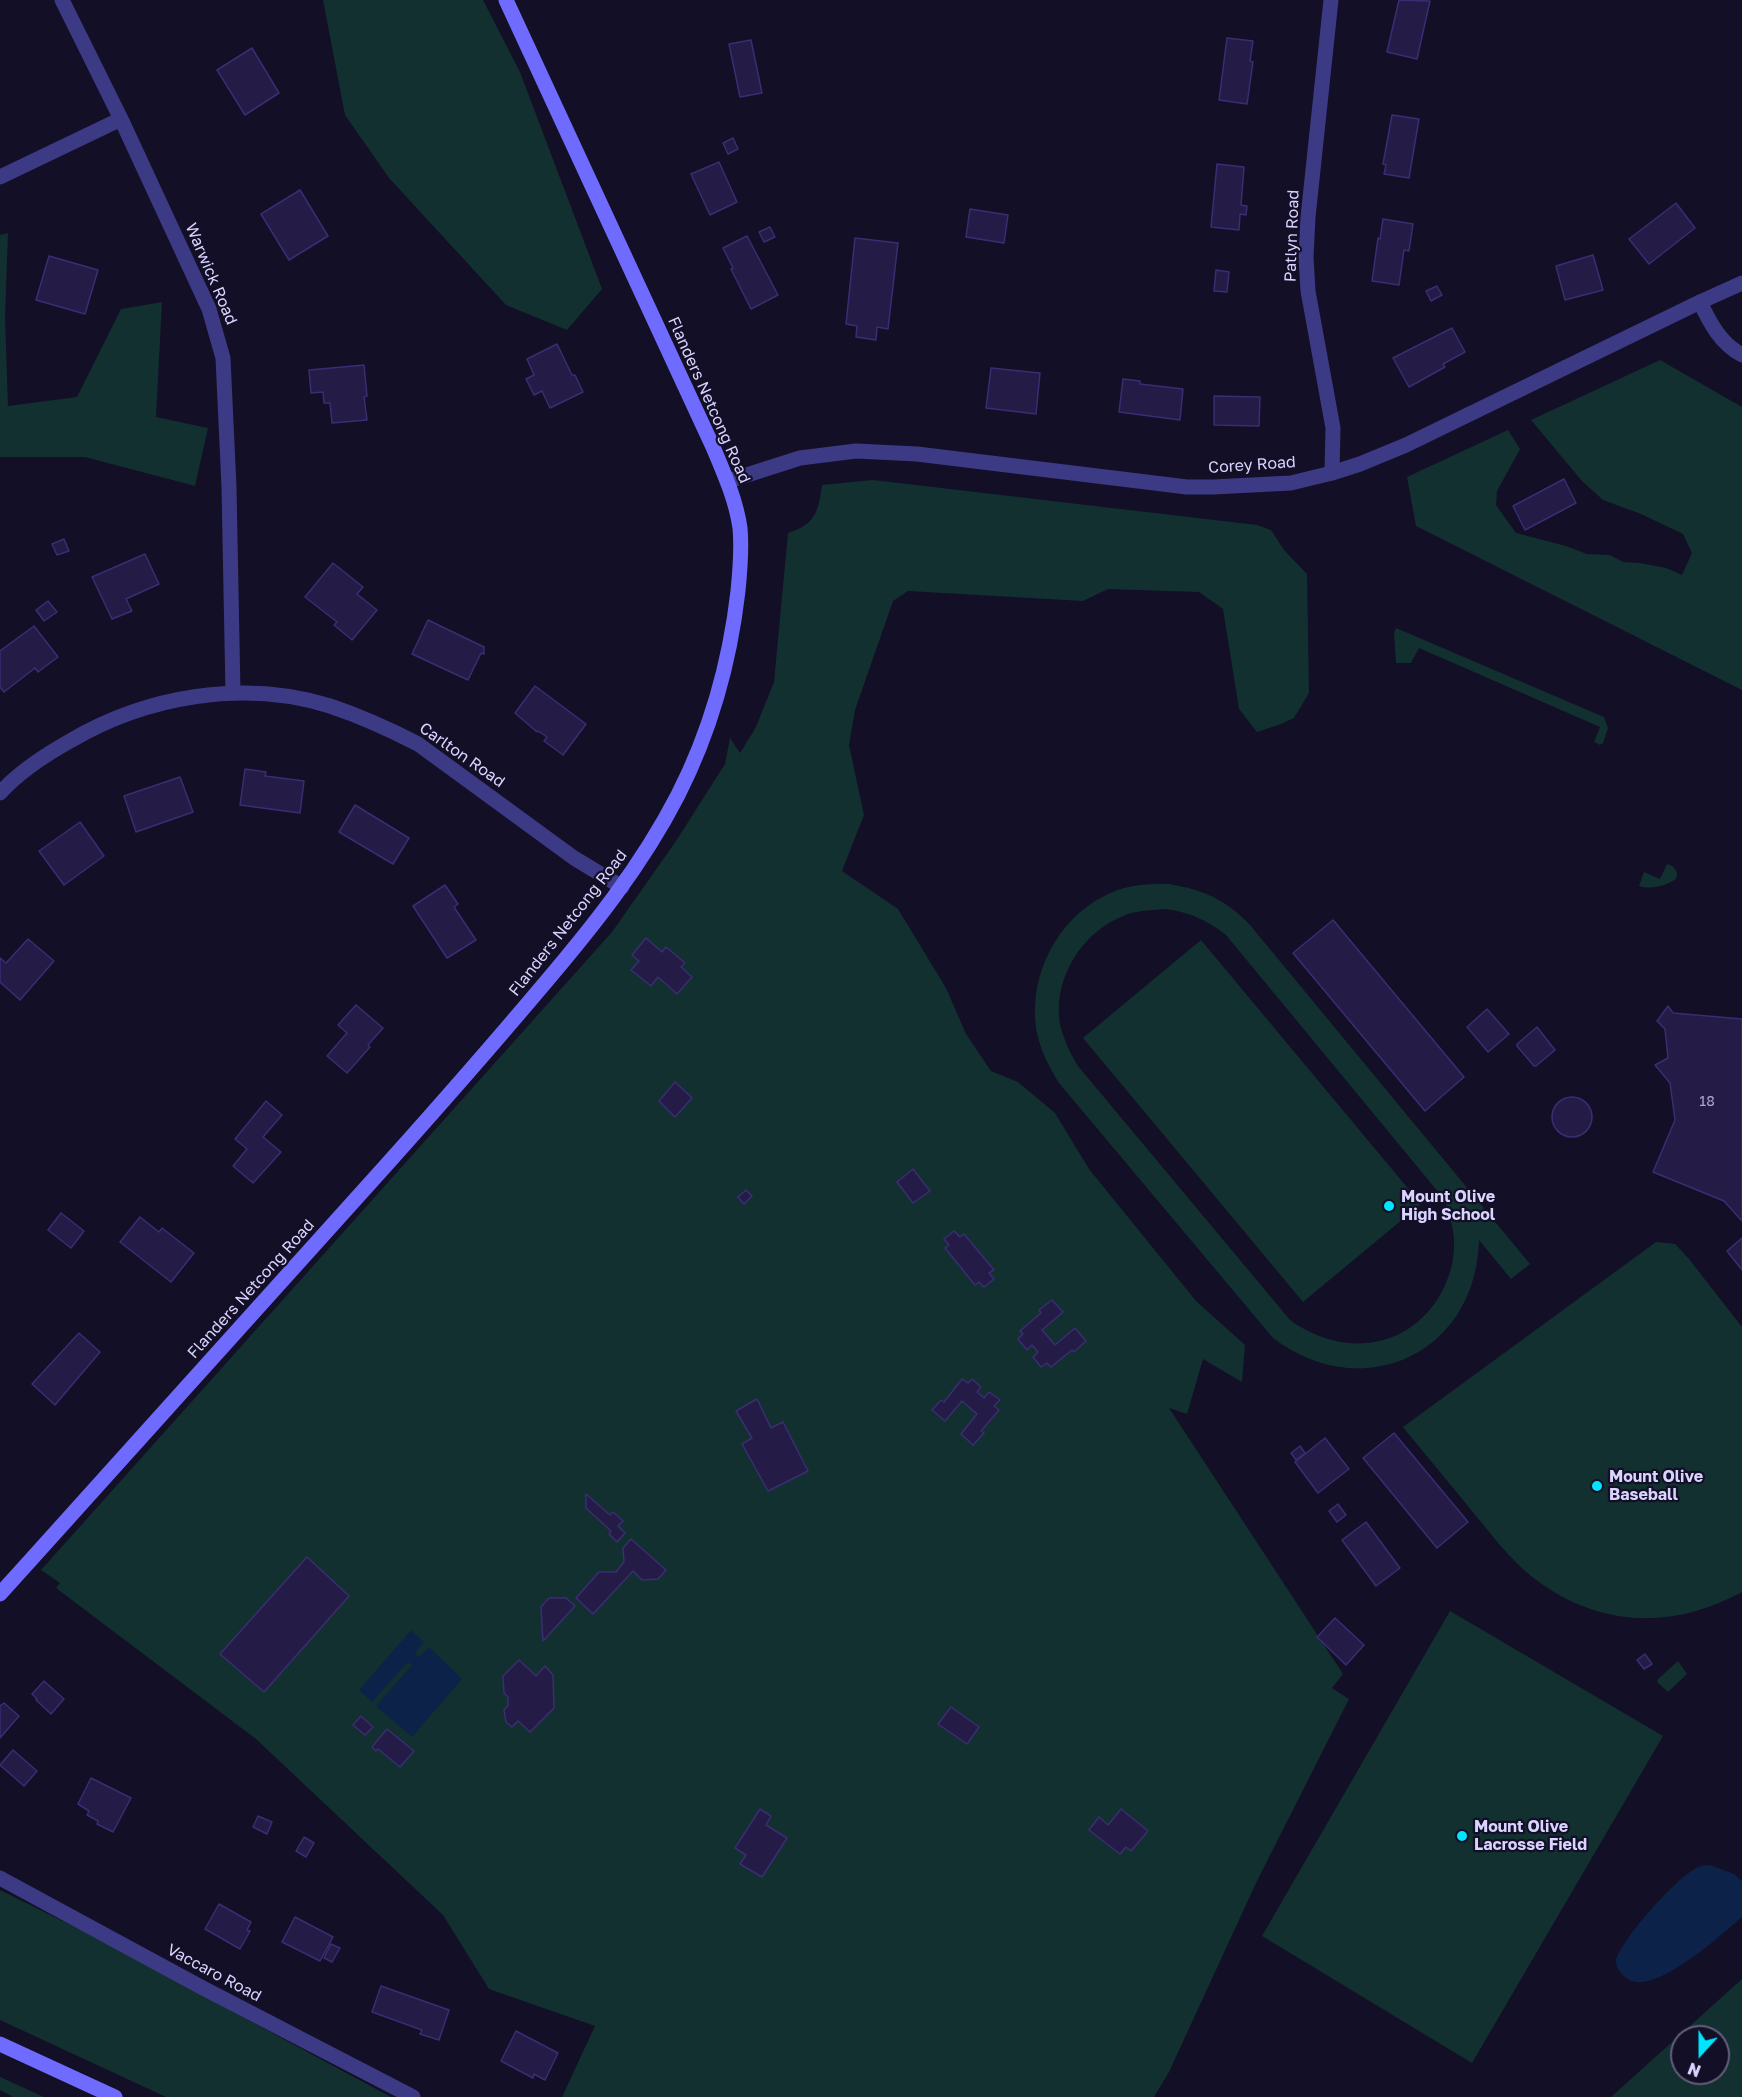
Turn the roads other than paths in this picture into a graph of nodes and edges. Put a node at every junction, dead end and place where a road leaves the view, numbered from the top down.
1 (62, 0) edge
2 (506, 0) edge
3 (1331, 0) edge
4 (121, 119) junction
5 (0, 177) edge
6 (1742, 283) edge
7 (1700, 302) junction
8 (1742, 355) edge
9 (1332, 473) junction
10 (728, 482) junction
11 (233, 693) junction
12 (0, 793) edge
13 (622, 887) junction
14 (0, 1594) edge
15 (0, 1878) edge
16 (0, 2044) edge
17 (115, 2097) edge
18 (413, 2097) edge

1 - 4 street, Warwick Road
2 - 10 main road, Flanders Netcong Road
3 - 9 street, Patlyn Road
4 - 5 street
4 - 11 street, Warwick Road
6 - 7 street, Corey Road
7 - 8 street
7 - 9 street, Corey Road
9 - 10 street, Corey Road
10 - 13 main road, Flanders Netcong Road
11 - 12 street, Carlton Road
11 - 13 street, Carlton Road
13 - 14 main road, Flanders Netcong Road
15 - 18 street, Vaccaro Road
16 - 17 main road

